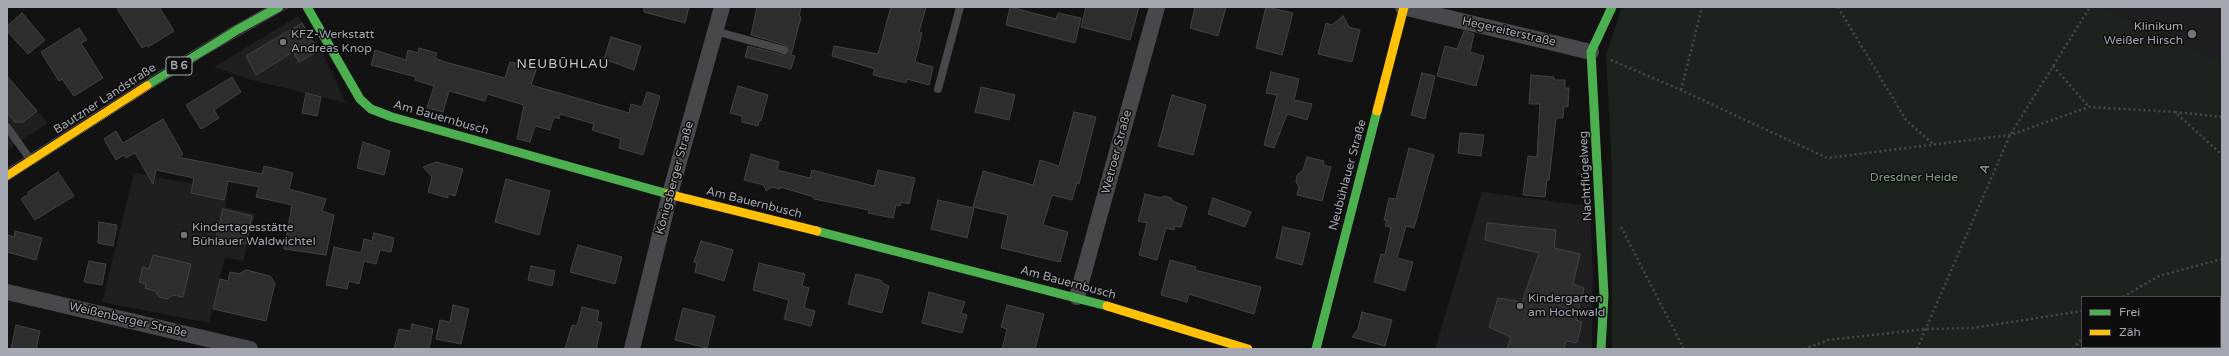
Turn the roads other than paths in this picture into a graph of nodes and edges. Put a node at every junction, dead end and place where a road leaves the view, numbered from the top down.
1 (279, 7) edge
2 (307, 7) edge
3 (722, 7) edge
4 (960, 7) edge
5 (1157, 7) edge
6 (1404, 7) edge
7 (1612, 7) edge
8 (715, 31) junction
9 (784, 50) dead end
10 (1592, 52) junction
11 (938, 89) dead end
12 (7, 127) edge
13 (31, 160) junction
14 (7, 176) edge
15 (670, 194) junction
16 (7, 292) edge
17 (1077, 297) junction
18 (250, 349) edge
19 (632, 349) edge
20 (1248, 349) edge
21 (1316, 349) edge
22 (1601, 349) edge

1 - 13 street, Bautzner Landstraße / B 6
2 - 15 street, Am Bauernbusch
3 - 8 street, Königsberger Straße
4 - 11 lane
5 - 17 street, Wetroer Straße
6 - 10 street, Hegereiterstraße
6 - 21 street, Neubühlauer Straße
7 - 10 street, Nachtflügelweg
8 - 9 lane
8 - 15 street, Königsberger Straße
10 - 22 street, Nachtflügelweg
12 - 13 lane
13 - 14 street, Bautzner Landstraße / B 6
15 - 17 street, Am Bauernbusch
15 - 19 street, Königsberger Straße
16 - 18 street, Weißenberger Straße
17 - 20 street, Am Bauernbusch

